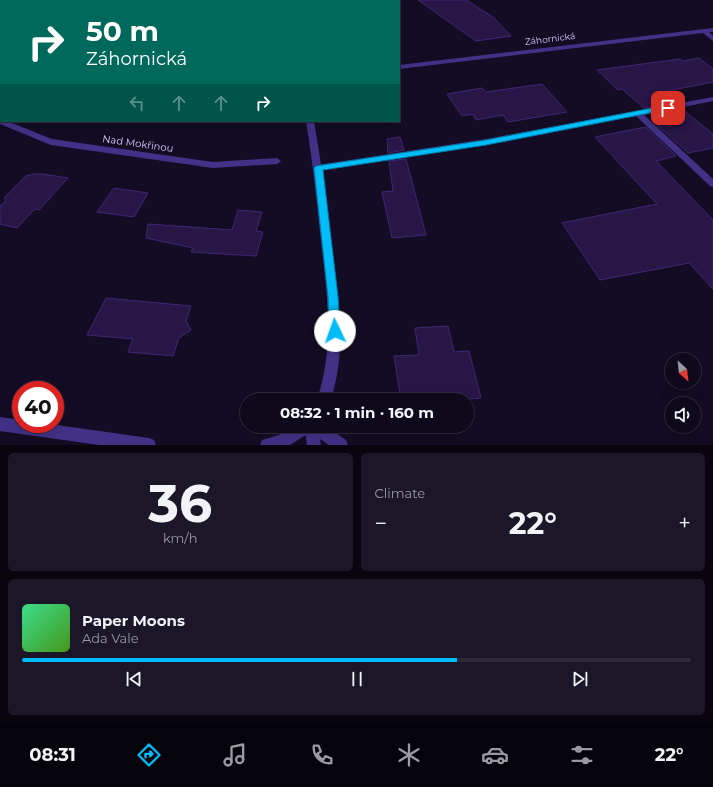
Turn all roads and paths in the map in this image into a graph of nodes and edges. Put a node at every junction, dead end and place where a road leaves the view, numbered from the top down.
1 (713, 30) edge
2 (704, 31) junction
3 (713, 39) edge
4 (400, 67) edge
5 (713, 99) edge
6 (638, 113) junction
7 (2, 122) edge
8 (310, 122) edge
9 (278, 161) dead end
10 (318, 168) junction
11 (713, 184) edge
12 (327, 393) edge
13 (0, 424) edge
14 (296, 433) edge
15 (312, 433) edge
16 (324, 433) edge
17 (149, 445) edge
18 (267, 445) edge
19 (314, 445) edge
20 (341, 445) edge

1 - 2 street, Záhornická
2 - 3 street
2 - 4 street, Záhornická
5 - 6 street
6 - 10 street
6 - 11 street
7 - 9 street, Nad Mokřinou
8 - 10 street
10 - 12 street
13 - 17 street
14 - 18 street
15 - 19 street
16 - 20 street

